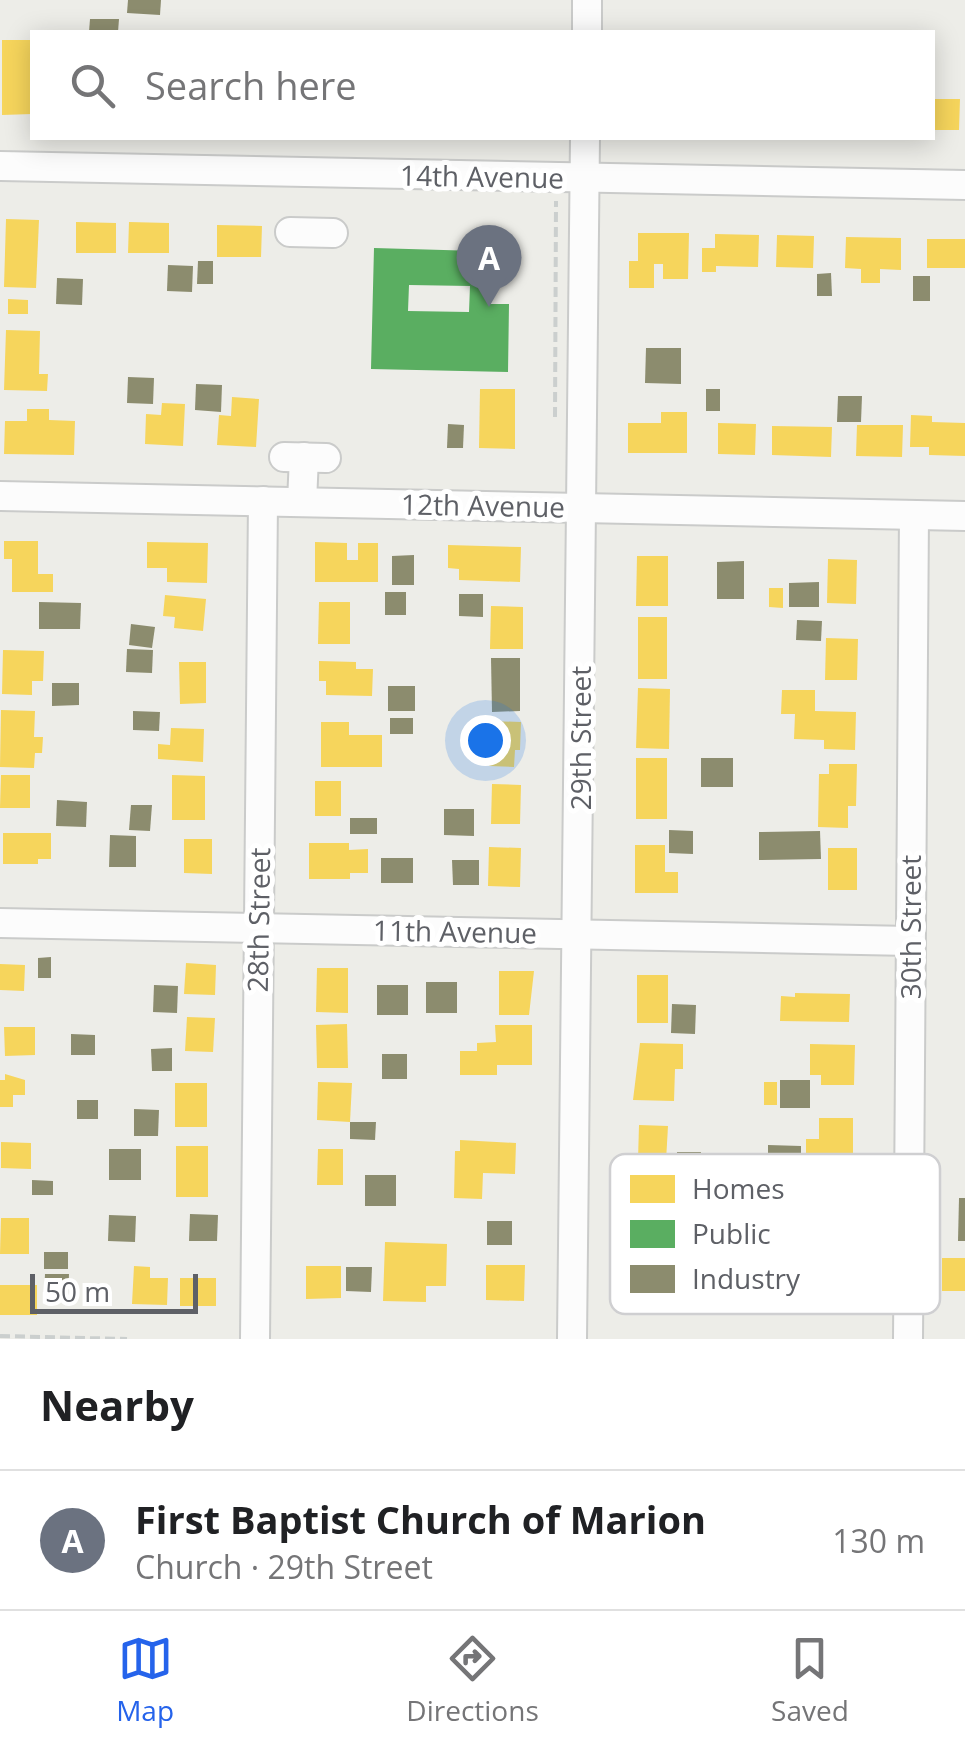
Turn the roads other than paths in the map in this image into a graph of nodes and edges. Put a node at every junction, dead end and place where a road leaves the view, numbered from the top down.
1 (587, 0) edge
2 (586, 30) edge
3 (585, 140) edge
4 (0, 166) edge
5 (585, 179) junction
6 (965, 185) edge
7 (290, 232) dead end
8 (333, 233) dead end
9 (305, 457) dead end
10 (0, 496) edge
11 (263, 502) junction
12 (302, 502) junction
13 (583, 508) junction
14 (914, 515) junction
15 (965, 516) edge
16 (0, 923) edge
17 (259, 928) junction
18 (580, 934) junction
19 (910, 941) junction
20 (909, 1154) edge
21 (908, 1314) edge
22 (255, 1339) edge
23 (572, 1339) edge
24 (908, 1339) edge

1 - 2 street
3 - 5 street, 29th Street
4 - 5 street, 14th Avenue
5 - 6 street, 14th Avenue
5 - 13 street, 29th Street
7 - 8 street
9 - 12 street
10 - 11 street, 12th Avenue
11 - 12 street, 12th Avenue
11 - 17 street, 28th Street
12 - 13 street, 12th Avenue
13 - 14 street, 12th Avenue
13 - 18 street, 29th Street
14 - 15 street, 12th Avenue
14 - 19 street, 30th Street
16 - 17 street, 11th Avenue
17 - 18 street, 11th Avenue
17 - 22 street, 28th Street
18 - 19 street, 11th Avenue
18 - 23 street, 29th Street
19 - 20 street, 30th Street
21 - 24 street, 30th Street

